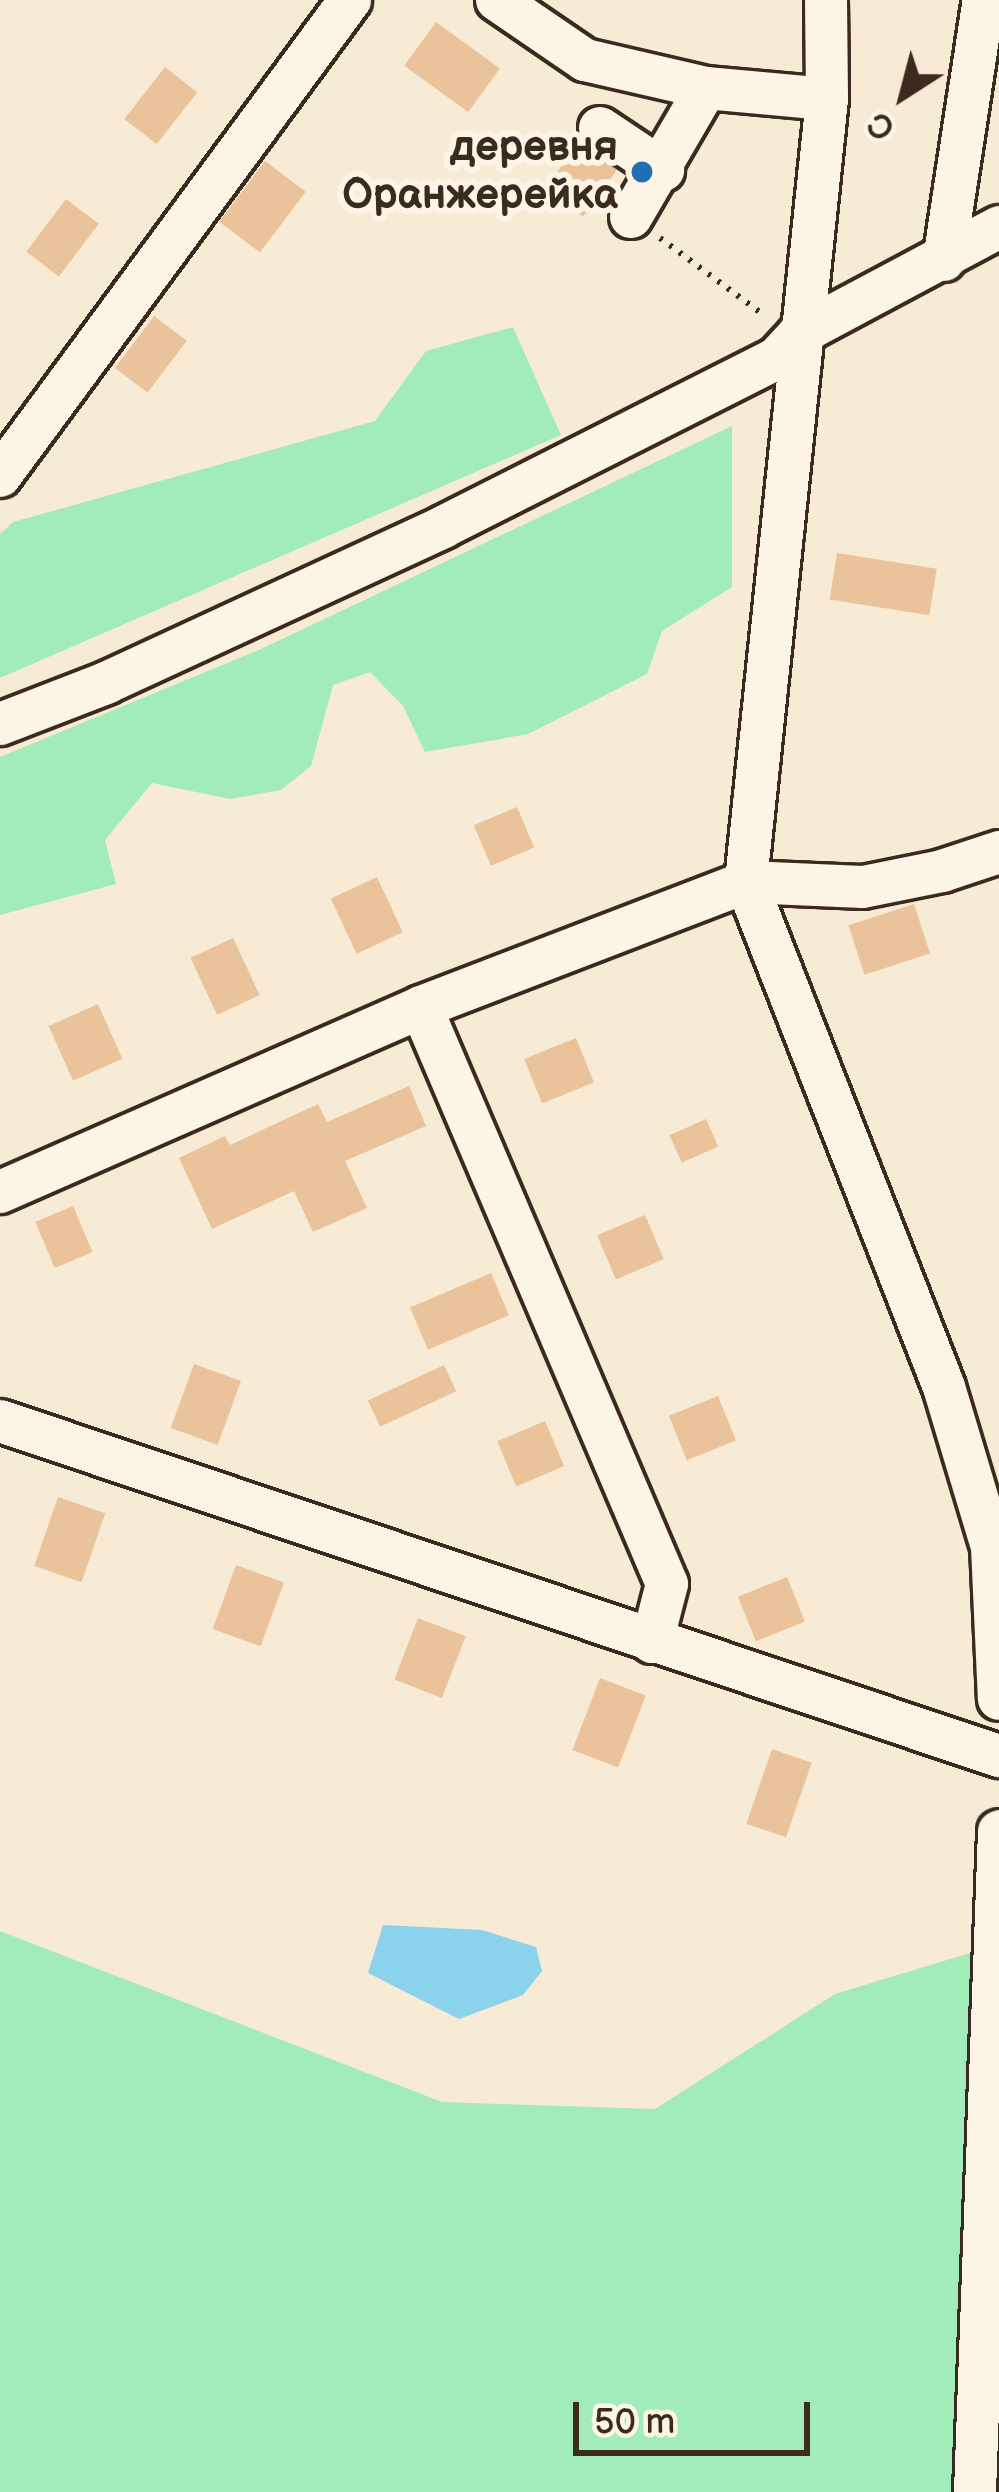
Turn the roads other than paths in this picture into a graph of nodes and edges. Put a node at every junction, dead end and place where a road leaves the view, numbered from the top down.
1 (350, 0) edge
2 (497, 0) edge
3 (826, 0) edge
4 (984, 0) edge
5 (706, 88) junction
6 (827, 99) junction
7 (600, 128) dead end
8 (663, 170) junction
9 (631, 218) road end
10 (999, 227) edge
11 (944, 260) junction
12 (799, 334) junction
13 (0, 476) edge
14 (0, 724) edge
15 (999, 851) edge
16 (746, 882) junction
17 (422, 1007) junction
18 (0, 1192) edge
19 (0, 1421) edge
20 (652, 1642) junction
21 (999, 1699) edge
22 (999, 1756) edge
23 (999, 1831) edge
24 (975, 2492) edge

1 - 13 street
2 - 5 street
3 - 6 street
4 - 11 street
5 - 6 street
5 - 8 street
6 - 12 street
7 - 8 street
8 - 9 street
10 - 11 street
11 - 12 street
12 - 14 street
12 - 16 street
15 - 16 street
16 - 17 street
16 - 21 street
17 - 18 street
17 - 20 street
19 - 20 street
20 - 22 street
23 - 24 street

